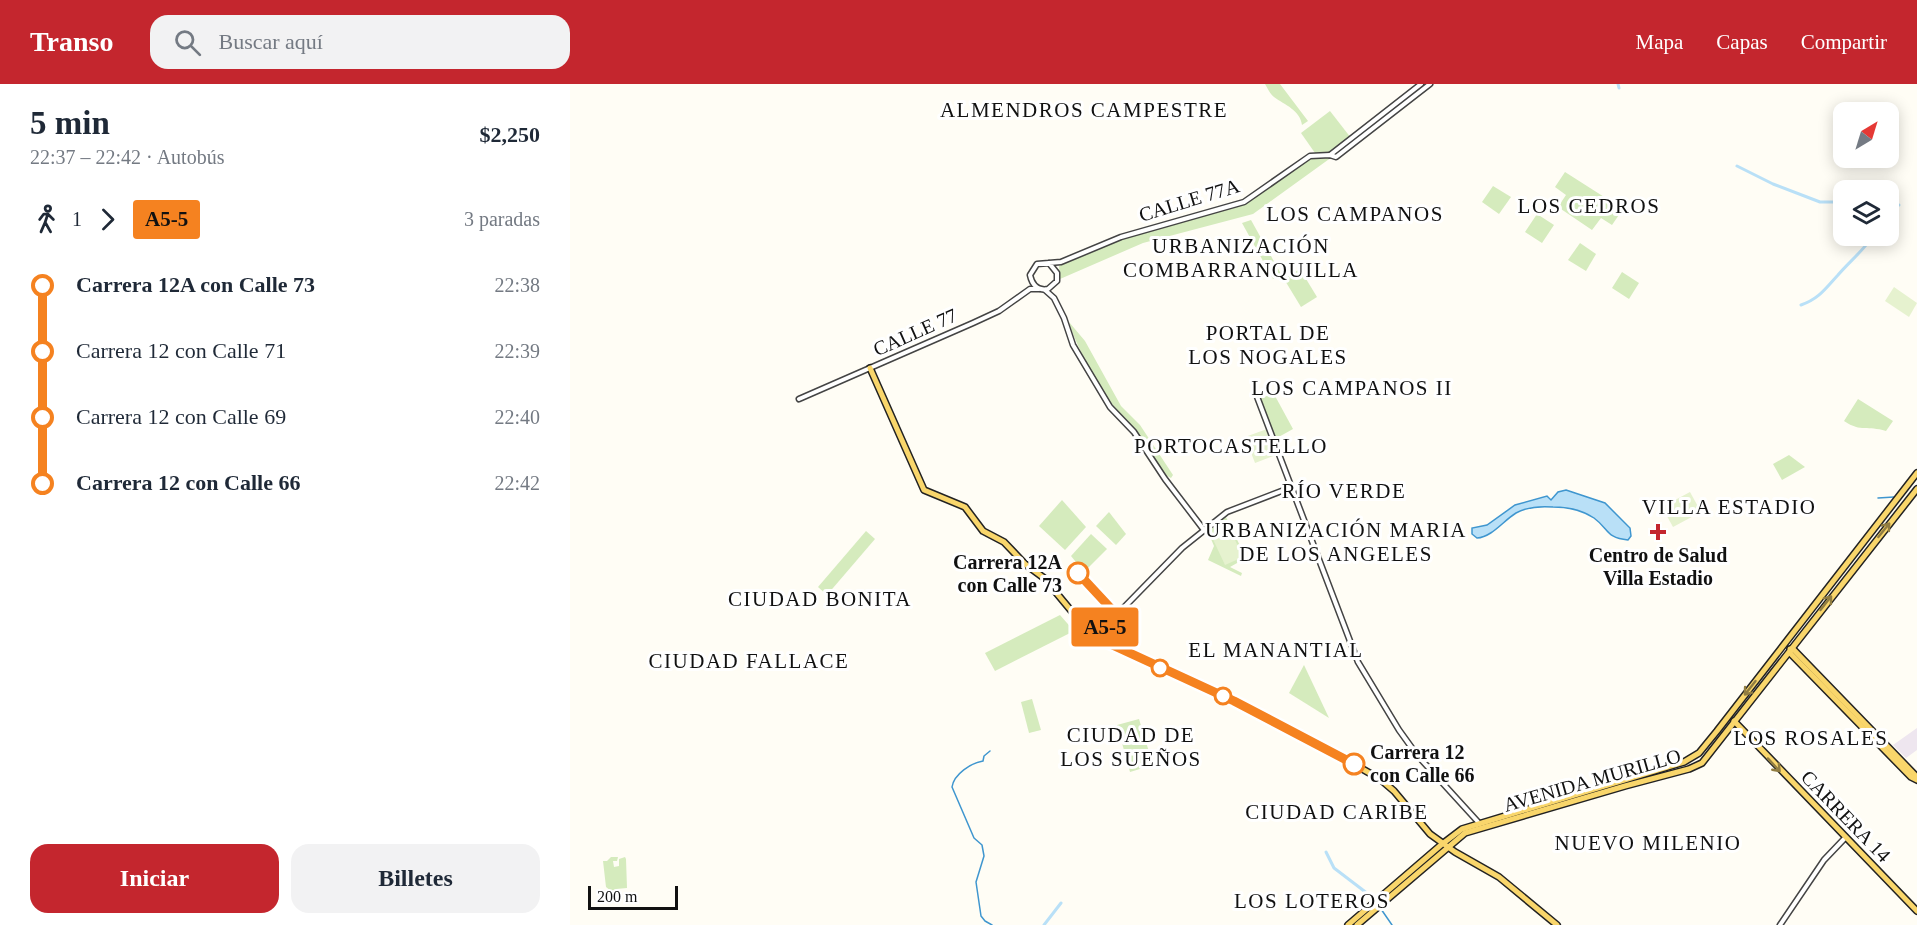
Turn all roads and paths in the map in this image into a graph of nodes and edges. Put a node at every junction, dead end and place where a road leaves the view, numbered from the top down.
1 (1421, 84) edge
2 (1430, 84) edge
3 (1330, 155) junction
4 (1049, 263) junction
5 (1055, 285) junction
6 (1042, 289) junction
7 (1054, 298) junction
8 (870, 368) junction
9 (1257, 394) dead end
10 (799, 399) dead end
11 (1917, 473) edge
12 (1292, 487) junction
13 (1917, 489) edge
14 (1204, 530) junction
15 (1095, 637) junction
16 (1785, 644) junction
17 (1791, 650) junction
18 (1728, 716) junction
19 (1735, 722) junction
20 (1915, 777) edge
21 (1568, 800) junction
22 (1479, 823) junction
23 (1845, 838) junction
24 (1445, 845) junction
25 (1917, 911) edge
26 (1348, 925) edge
27 (1357, 925) edge
28 (1557, 925) edge
29 (1780, 925) edge

1 - 3 street
2 - 3 street
3 - 4 street, CALLE 77A
4 - 5 street
4 - 6 street
5 - 6 street
5 - 7 street
6 - 7 street
6 - 8 street, CALLE 77
7 - 14 street
8 - 10 street, CALLE 77
8 - 15 main road
9 - 12 street
11 - 16 main road, AVENIDA MURILLO
12 - 14 street
12 - 22 street
17 -> 13 main road, AVENIDA MURILLO
14 - 15 street
15 - 24 main road
16 - 17 main road
16 -> 18 main road, AVENIDA MURILLO
17 - 19 main road, AVENIDA MURILLO
17 - 20 main road
18 - 19 main road, CARRERA 14
18 - 21 main road, AVENIDA MURILLO
19 - 21 main road, AVENIDA MURILLO
19 -> 23 main road, CARRERA 14
21 - 22 main road, AVENIDA MURILLO
21 - 24 main road, AVENIDA MURILLO
22 - 24 main road, AVENIDA MURILLO
23 - 25 main road, CARRERA 14
23 - 29 street
24 - 26 main road, AVENIDA MURILLO
24 - 27 main road, AVENIDA MURILLO
24 - 28 main road

